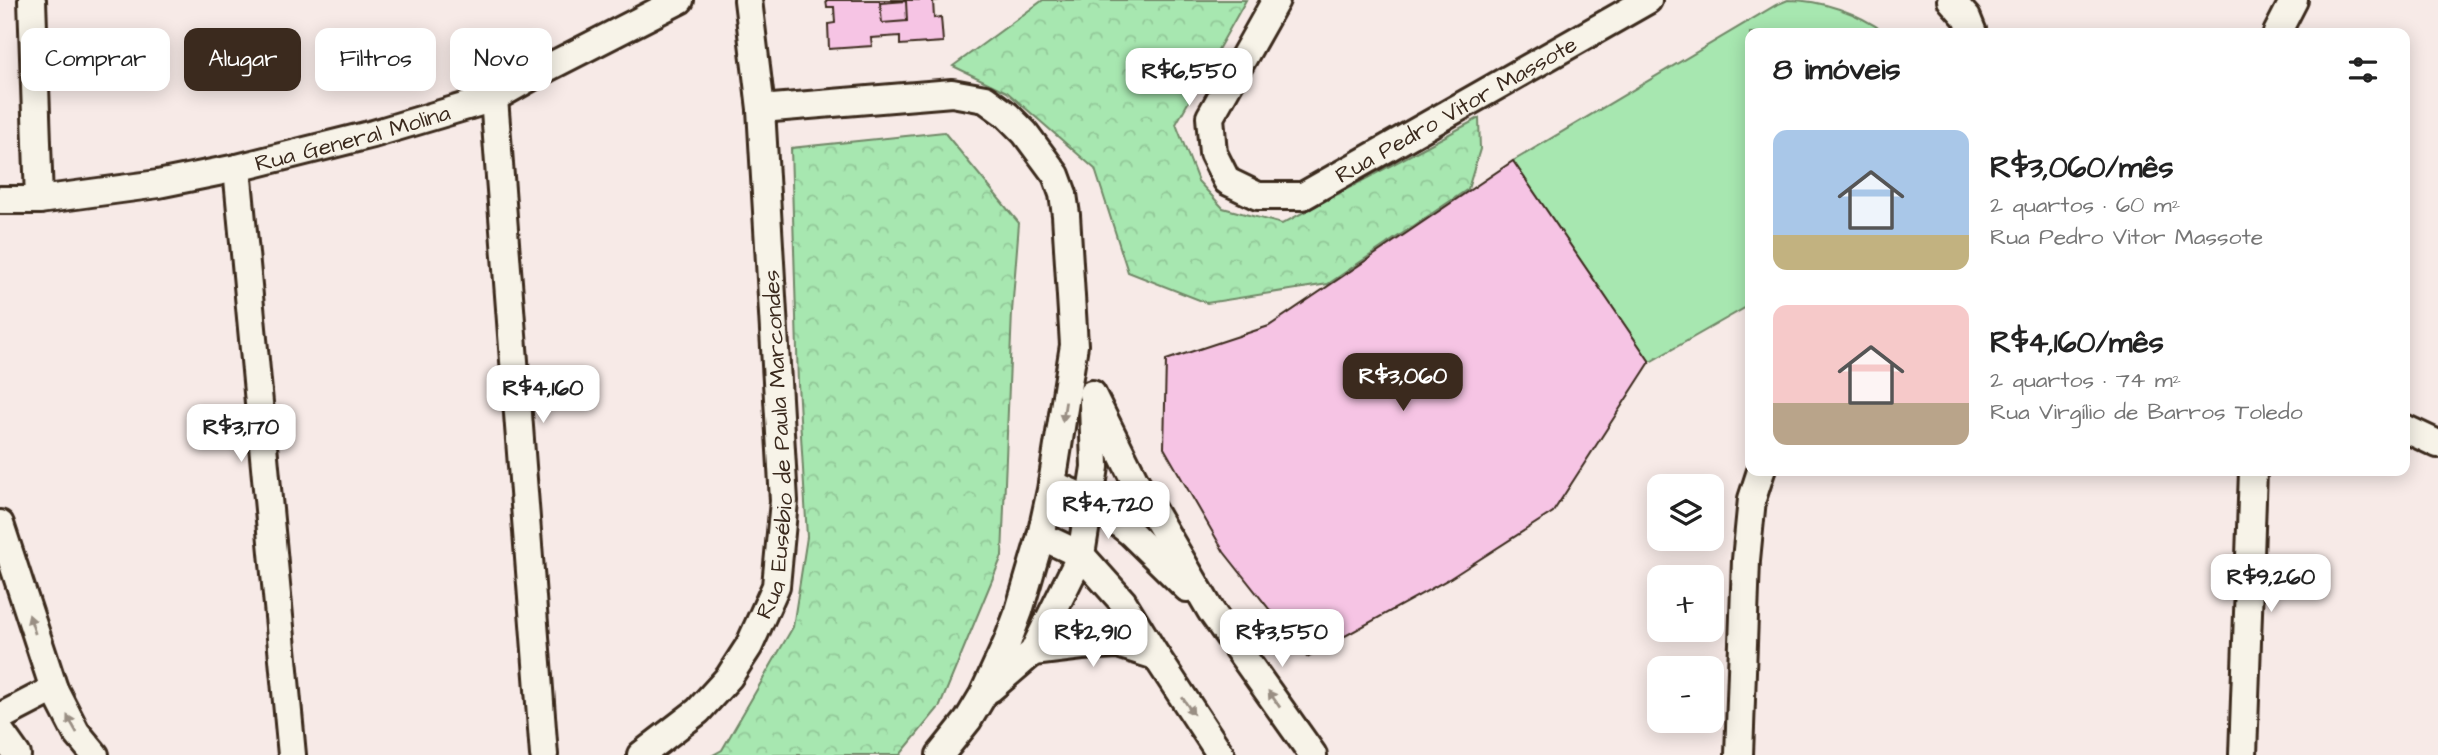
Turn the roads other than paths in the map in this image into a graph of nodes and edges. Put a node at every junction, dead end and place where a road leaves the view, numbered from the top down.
1 (32, 0) edge
2 (680, 0) edge
3 (748, 0) edge
4 (1276, 0) edge
5 (1648, 0) edge
6 (1951, 0) edge
7 (2294, 0) edge
8 (1971, 28) edge
9 (2280, 28) edge
10 (495, 98) junction
11 (761, 109) junction
12 (237, 168) junction
13 (0, 200) edge
14 (39, 201) junction
15 (1074, 345) junction
16 (1093, 394) junction
17 (2410, 431) edge
18 (2438, 444) edge
19 (1759, 476) edge
20 (2253, 476) edge
21 (1052, 484) junction
22 (1091, 501) junction
23 (0, 524) edge
24 (1041, 537) junction
25 (1081, 555) junction
26 (1211, 611) junction
27 (1033, 652) junction
28 (1156, 656) junction
29 (54, 689) junction
30 (983, 695) junction
31 (0, 717) edge
32 (0, 731) edge
33 (17, 755) edge
34 (95, 755) edge
35 (292, 755) edge
36 (544, 755) edge
37 (641, 755) edge
38 (940, 755) edge
39 (1221, 755) edge
40 (1313, 755) edge
41 (1738, 755) edge
42 (2243, 755) edge

1 - 14 street
2 - 10 street, Rua General Molina
3 - 11 street, Rua Eusébio de Paula Marcondes
4 - 5 street, Rua Pedro Vitor Massote
6 - 8 street
7 - 9 street
10 - 12 street, Rua General Molina
10 - 36 street
11 - 15 street
11 - 37 street, Rua Eusébio de Paula Marcondes
12 - 14 street, Rua General Molina
12 - 35 street
13 - 14 street, Rua General Molina
15 - 16 street
15 -> 21 street
16 - 22 street
16 - 26 street
17 - 18 street
19 - 41 street
20 - 42 street
21 - 22 street
21 - 24 street
22 - 25 street
22 - 26 street
29 -> 23 street
24 - 25 street
24 - 30 street
25 - 27 street
25 - 28 street
40 -> 26 street
27 - 28 street
27 - 30 street
28 -> 39 street
29 - 31 street
34 -> 29 street
30 - 38 street
32 - 33 street

